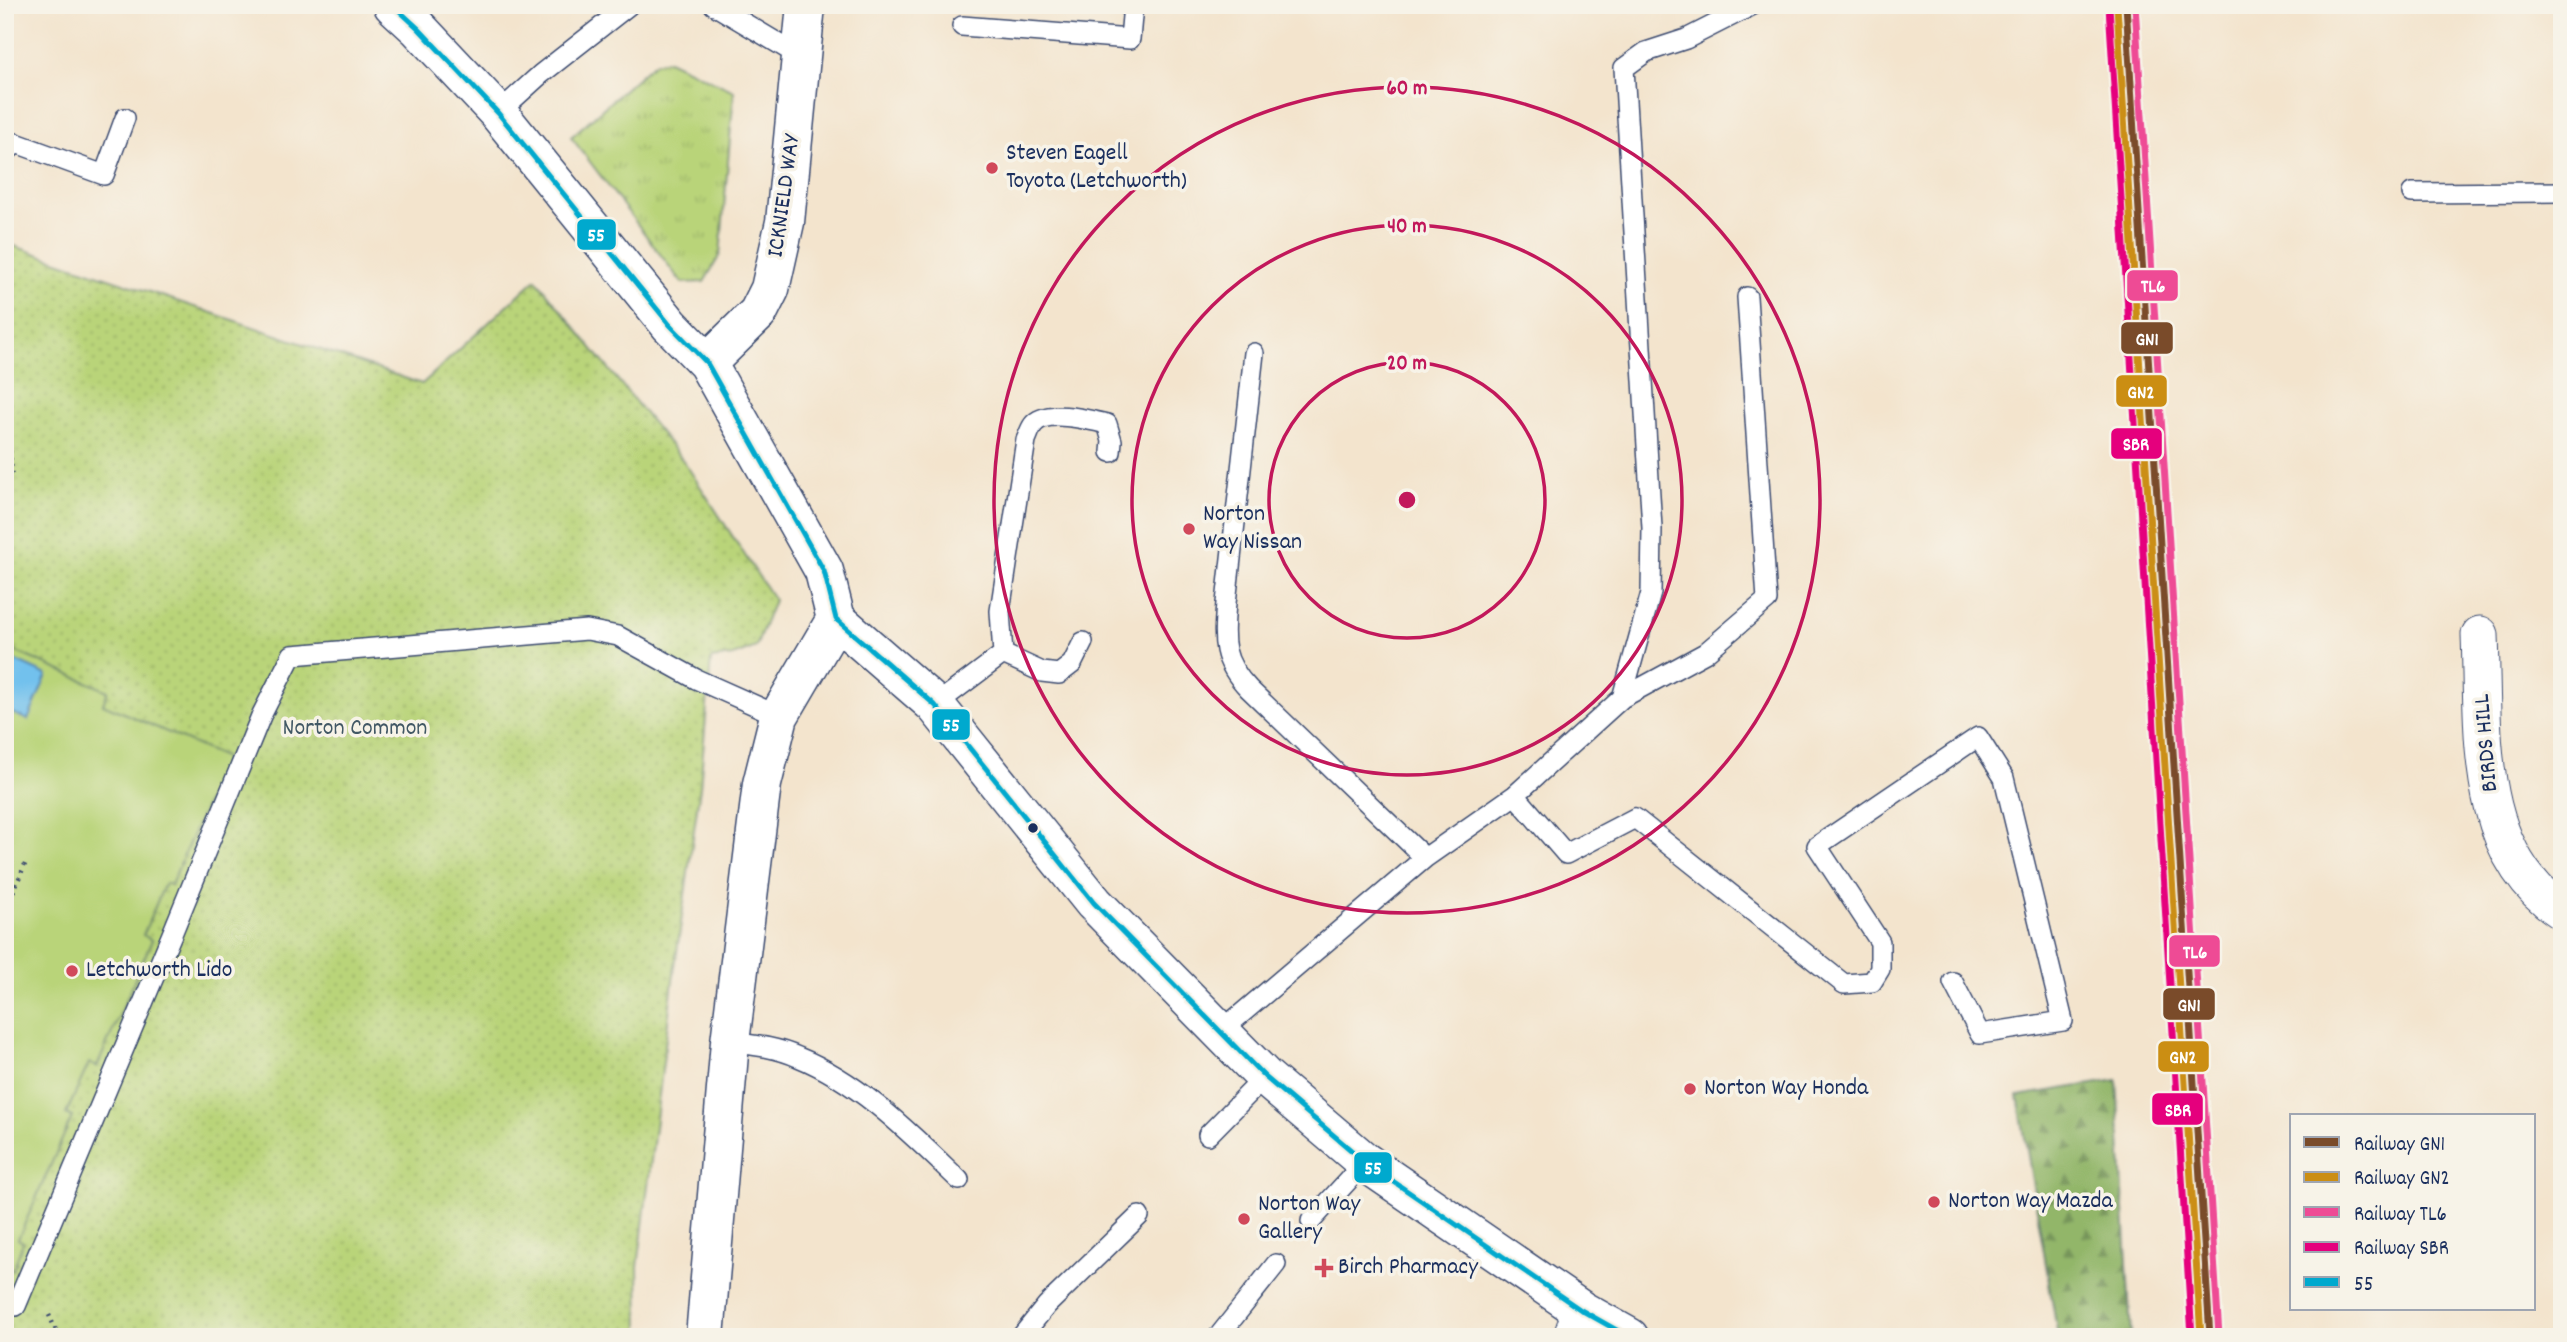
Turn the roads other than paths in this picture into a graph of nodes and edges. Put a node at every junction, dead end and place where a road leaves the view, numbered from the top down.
1 (393, 5) edge
2 (629, 5) edge
3 (713, 5) edge
4 (806, 5) edge
5 (1133, 5) edge
6 (1753, 5) edge
7 (962, 26) dead end
8 (801, 57) junction
9 (498, 113) junction
10 (125, 118) dead end
11 (5, 153) edge
12 (2412, 192) dead end
13 (2562, 192) edge
14 (1747, 297) dead end
15 (1254, 353) dead end
16 (707, 362) junction
17 (1111, 452) dead end
18 (836, 619) junction
19 (2480, 635) dead end
20 (1083, 642) dead end
21 (1003, 654) junction
22 (1622, 698) junction
23 (935, 705) junction
24 (779, 716) junction
25 (1515, 795) junction
26 (1425, 859) junction
27 (2562, 911) edge
28 (1953, 982) dead end
29 (1221, 1031) junction
30 (730, 1042) junction
31 (1265, 1077) junction
32 (1208, 1135) dead end
33 (1365, 1162) junction
34 (959, 1180) dead end
35 (1139, 1216) dead end
36 (1311, 1221) dead end
37 (1276, 1264) dead end
38 (16, 1306) dead end
39 (1577, 1323) edge
40 (705, 1337) edge
41 (1021, 1337) edge
42 (1218, 1337) edge
43 (1629, 1337) edge

1 - 9 street
2 - 9 lane
3 - 8 lane
4 - 8 street, ICKNIELD WAY
5 - 7 lane
6 - 22 lane
8 - 16 street, ICKNIELD WAY
9 - 16 street
10 - 11 lane
12 - 13 lane
14 - 22 lane
15 - 26 lane
16 - 18 street
17 - 21 lane
18 - 23 street
18 - 24 street
19 - 27 street, BIRDS HILL
20 - 21 lane
21 - 23 lane
22 - 25 lane
23 - 29 street
24 - 30 street
24 - 38 lane
25 - 26 lane
25 - 28 lane
26 - 29 lane
29 - 31 street
30 - 34 lane
30 - 40 street
31 - 32 lane
31 - 33 street
33 - 36 lane
33 - 39 street
35 - 41 lane
37 - 42 lane
39 - 43 street

